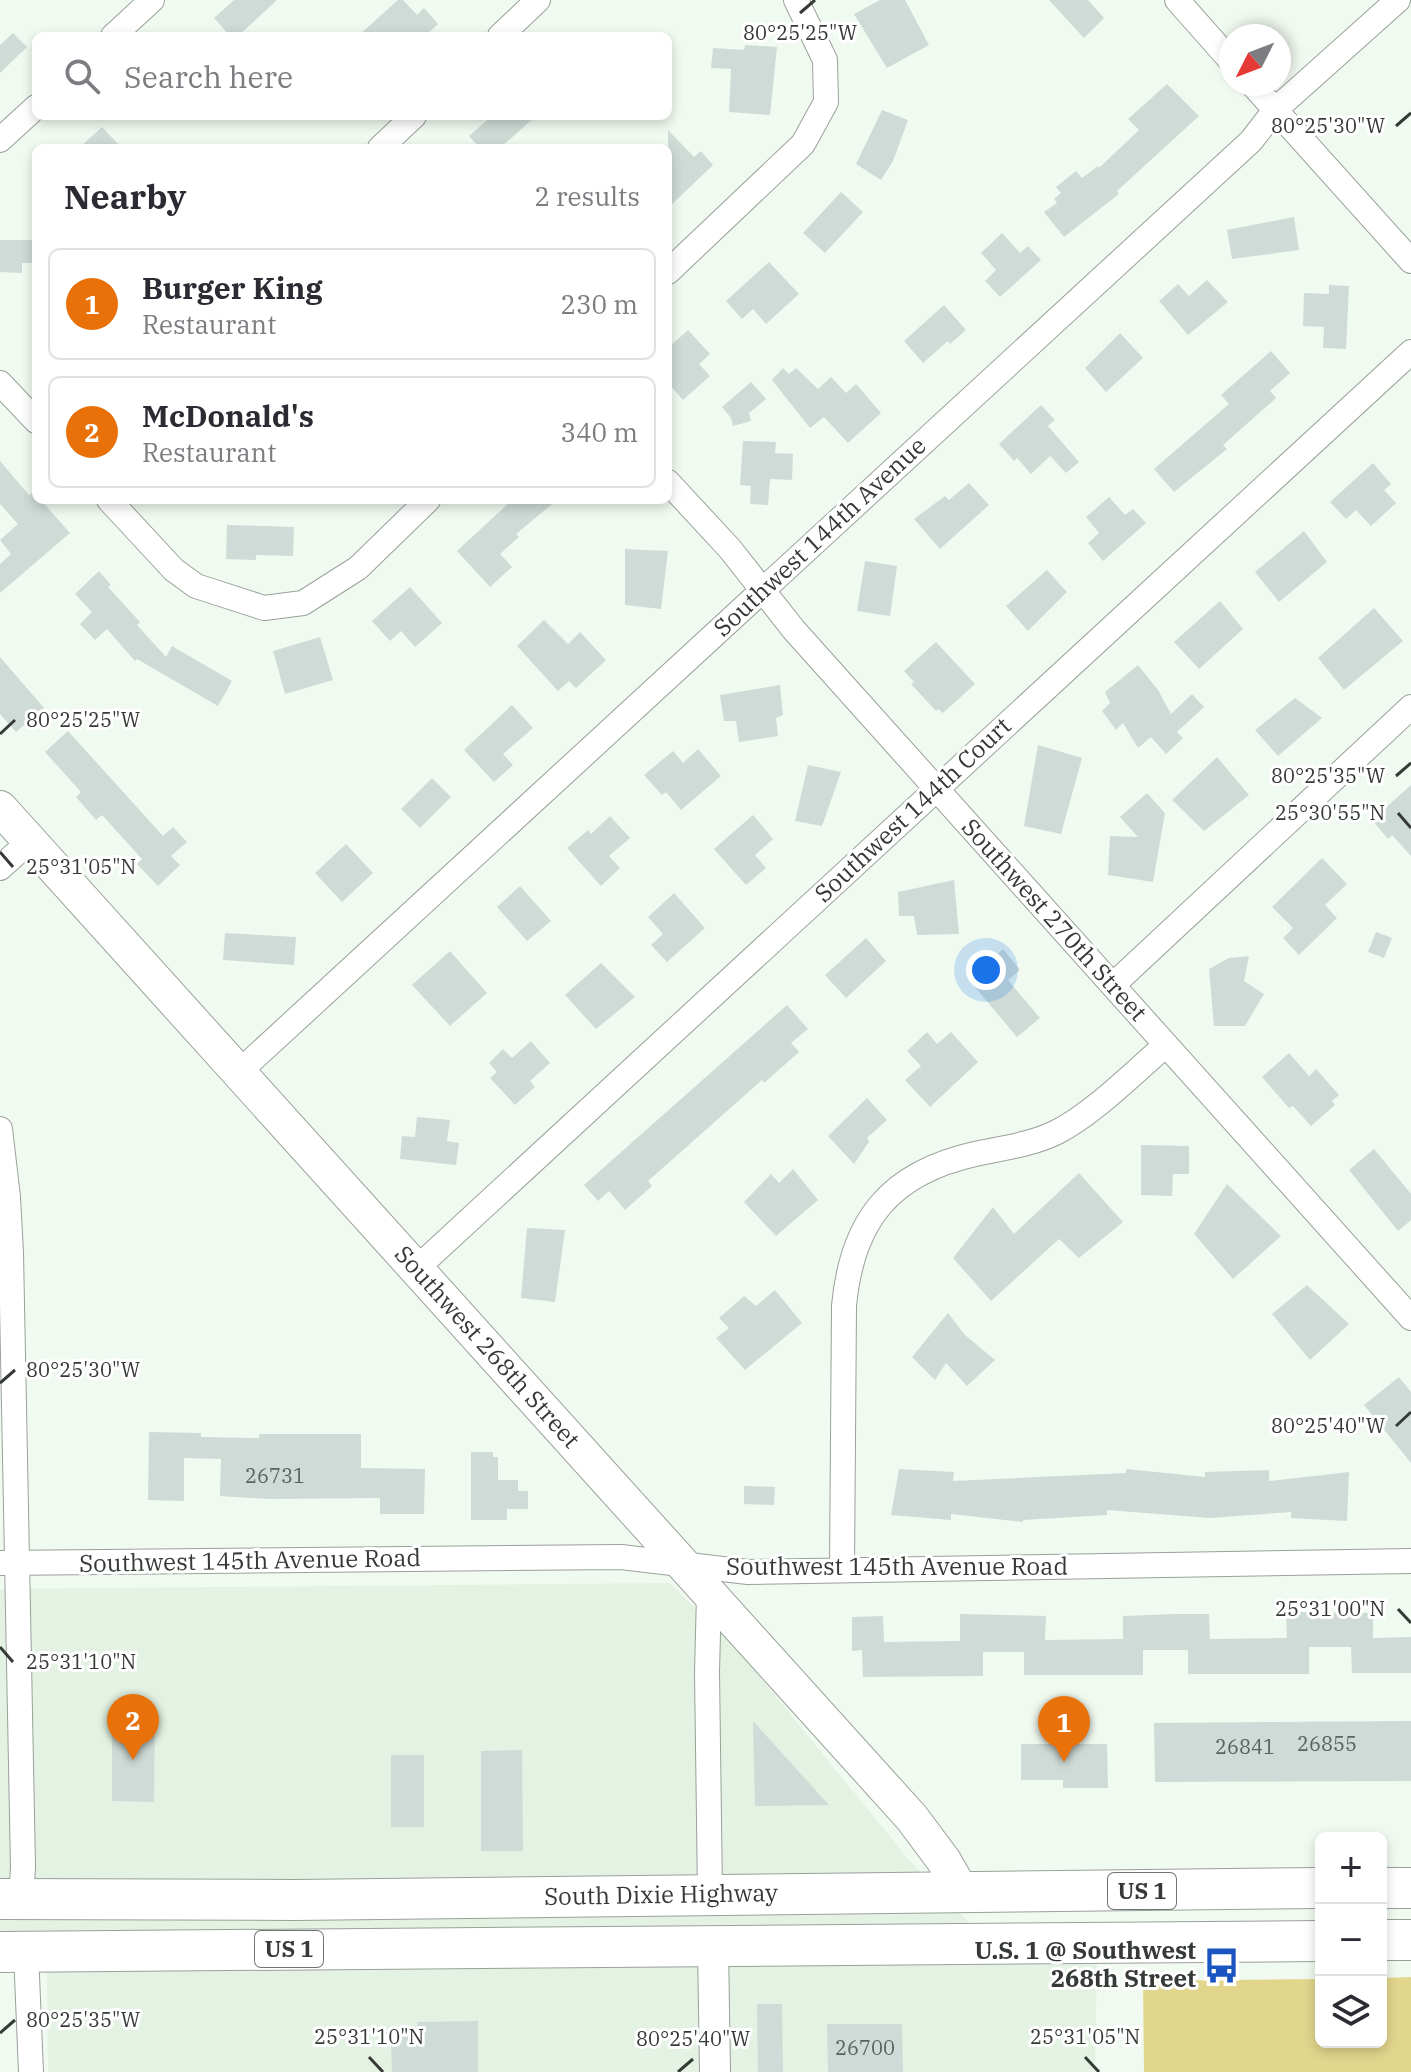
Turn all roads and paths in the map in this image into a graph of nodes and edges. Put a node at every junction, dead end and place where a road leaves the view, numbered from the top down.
1 (152, 0) edge
2 (538, 0) edge
3 (796, 0) edge
4 (1177, 0) edge
5 (1398, 0) edge
6 (117, 32) edge
7 (504, 32) edge
8 (1219, 47) edge
9 (1263, 96) edge
10 (1275, 110) junction
11 (32, 111) edge
12 (410, 120) edge
13 (0, 140) edge
14 (384, 144) edge
15 (1411, 261) edge
16 (672, 268) edge
17 (1411, 352) edge
18 (0, 383) edge
19 (32, 417) edge
20 (672, 486) edge
21 (113, 504) edge
22 (424, 504) edge
23 (762, 590) junction
24 (1411, 707) edge
25 (936, 789) junction
26 (0, 808) edge
27 (30, 841) junction
28 (0, 868) edge
29 (1113, 985) junction
30 (1166, 1045) junction
31 (239, 1072) junction
32 (0, 1129) edge
33 (416, 1269) junction
34 (1411, 1318) edge
35 (1411, 1561) edge
36 (8, 1563) edge
37 (684, 1564) junction
38 (842, 1569) junction
39 (709, 1594) junction
40 (1313, 1888) edge
41 (1387, 1888) edge
42 (1411, 1888) edge
43 (710, 1894) junction
44 (963, 1894) junction
45 (295, 1900) junction
46 (7, 1904) edge
47 (1387, 1940) edge
48 (1411, 1940) edge
49 (1315, 1941) edge
50 (1049, 1943) junction
51 (713, 1946) junction
52 (13, 1952) edge
53 (31, 2072) edge
54 (715, 2072) edge

1 - 6 street
2 - 7 street
3 - 16 street
4 - 8 street
5 - 10 street, Southwest 144th Avenue
9 - 10 street
10 - 15 street
10 - 23 street, Southwest 144th Avenue
11 - 13 street
12 - 14 street
17 - 25 street, Southwest 144th Court
18 - 19 street
20 - 23 street, Southwest 270th Street
21 - 22 street
23 - 25 street, Southwest 270th Street
23 - 31 street, Southwest 144th Avenue
24 - 29 street
25 - 29 street, Southwest 270th Street
25 - 33 street, Southwest 144th Court
26 - 27 main road, Southwest 268th Street
27 - 28 street
27 - 31 main road, Southwest 268th Street
29 - 30 street, Southwest 270th Street
30 - 34 street, Southwest 270th Street
30 - 38 street
31 - 33 main road, Southwest 268th Street
32 - 36 street
33 - 37 main road, Southwest 268th Street
35 - 38 street, Southwest 145th Avenue Road
36 - 37 street, Southwest 145th Avenue Road
36 - 46 street
37 - 38 street, Southwest 145th Avenue Road
37 - 39 main road, Southwest 268th Street
39 - 43 street
39 - 44 main road, Southwest 268th Street
40 - 44 highway, South Dixie Highway / US 1
40 - 50 highway
41 - 42 highway
43 - 44 highway, South Dixie Highway / US 1
43 - 45 highway, South Dixie Highway / US 1
44 - 50 highway
44 - 51 highway
45 - 46 highway, South Dixie Highway / US 1
45 - 52 highway
47 - 48 highway
49 - 50 highway, South Dixie Highway / US 1
50 - 51 highway, South Dixie Highway / US 1
51 - 52 highway, South Dixie Highway / US 1
51 - 54 street
52 - 53 street

